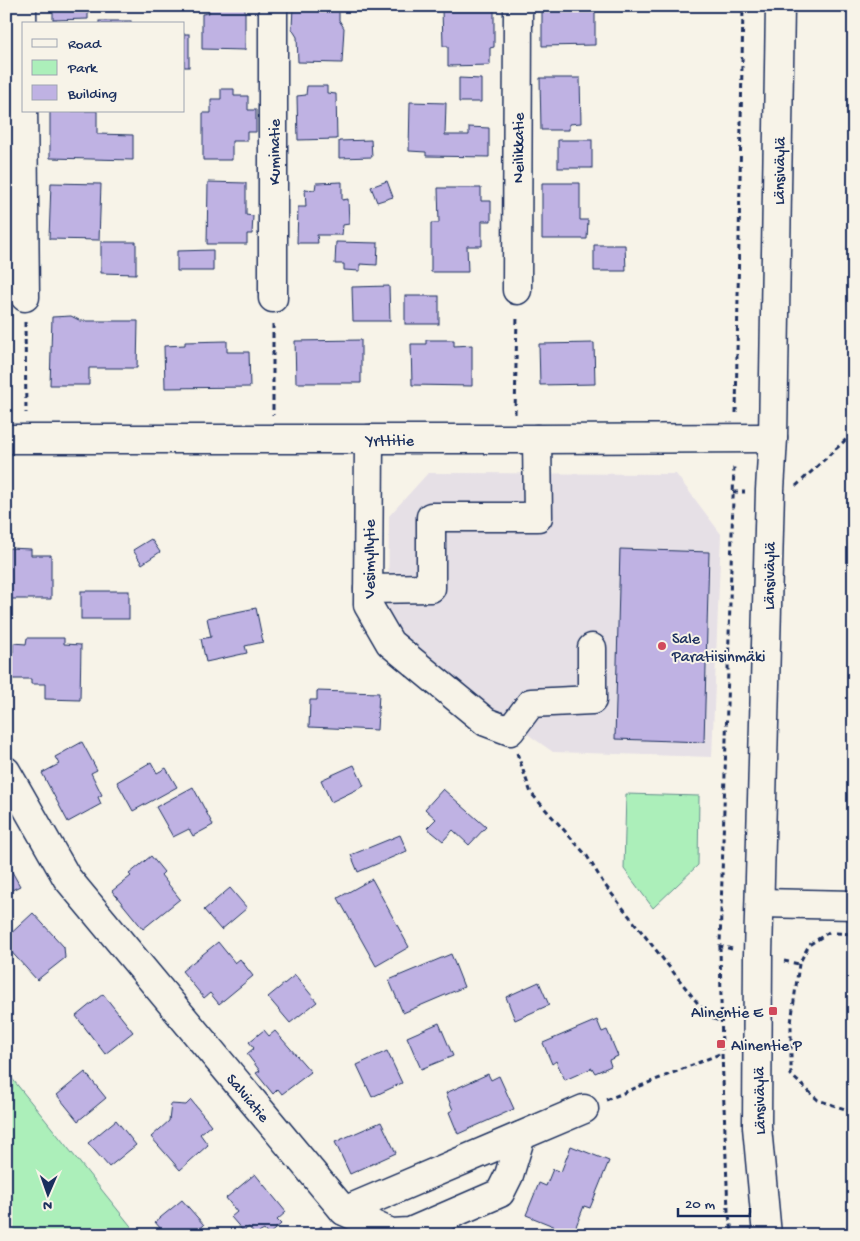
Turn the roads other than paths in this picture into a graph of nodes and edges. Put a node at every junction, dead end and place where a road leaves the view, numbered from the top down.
1 (22, 6) edge
2 (273, 6) edge
3 (518, 6) edge
4 (780, 6) edge
5 (22, 22) edge
6 (23, 112) edge
7 (517, 290) road end
8 (25, 296) road end
9 (273, 298) road end
10 (773, 438) junction
11 (16, 439) edge
12 (369, 439) junction
13 (526, 439) junction
14 (368, 589) junction
15 (592, 648) dead end
16 (6, 771) edge
17 (760, 902) junction
18 (854, 905) edge
19 (584, 1109) road end
20 (521, 1136) junction
21 (344, 1211) junction
22 (767, 1235) edge

1 - 5 street
2 - 9 street, Kuminatie
3 - 7 street, Neilikkatie
4 - 10 street, Länsiväylä
6 - 8 street
10 - 13 street, Yrttitie
10 - 17 street, Länsiväylä
11 - 12 street, Yrttitie
12 - 13 street, Yrttitie
12 - 14 street, Vesimyllytie
13 - 14 street
14 - 15 street, Vesimyllytie
16 - 21 street, Salviatie
17 - 18 street
17 - 22 street, Länsiväylä
19 - 20 street
20 - 21 street
20 - 21 street

